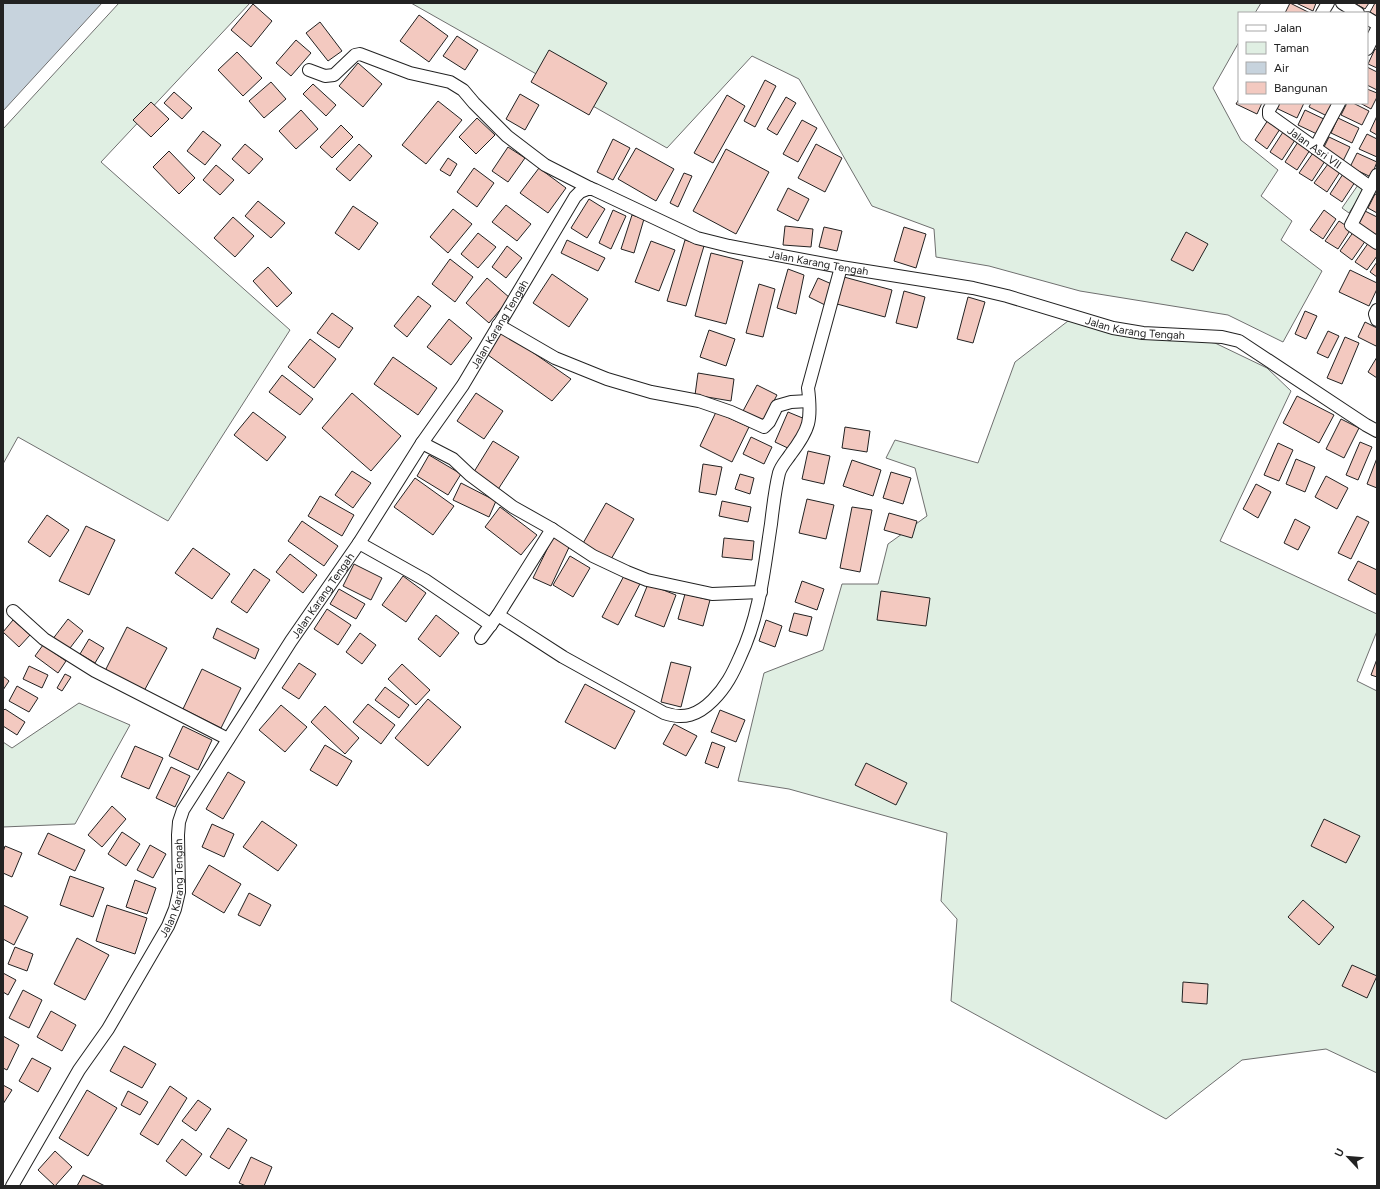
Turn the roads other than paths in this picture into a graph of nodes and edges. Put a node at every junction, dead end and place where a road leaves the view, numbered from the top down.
1 (1328, 3) edge
2 (1342, 3) edge
3 (1323, 12) edge
4 (1356, 12) edge
5 (1368, 19) edge
6 (1377, 24) edge
7 (1377, 29) edge
8 (1368, 46) edge
9 (309, 70) dead end
10 (1272, 104) edge
11 (1338, 104) edge
12 (1315, 148) junction
13 (1377, 175) edge
14 (1370, 187) junction
15 (590, 188) junction
16 (1377, 243) edge
17 (841, 267) junction
18 (498, 325) junction
19 (809, 401) junction
20 (1377, 431) edge
21 (422, 443) junction
22 (552, 529) junction
23 (360, 543) junction
24 (761, 592) junction
25 (13, 611) dead end
26 (498, 615) junction
27 (491, 625) junction
28 (481, 638) dead end
29 (228, 739) junction
30 (12, 1186) edge

1 - 3 street
2 - 4 street
5 - 6 street
7 - 8 street
9 - 15 street
10 - 12 street, Jalan Asri VII
11 - 12 street
12 - 14 street, Jalan Asri VII
13 - 14 street
14 - 16 street
15 - 17 street, Jalan Karang Tengah
15 - 18 street, Jalan Karang Tengah
17 - 19 street
17 - 20 street, Jalan Karang Tengah
18 - 19 street
18 - 21 street, Jalan Karang Tengah
19 - 24 street
21 - 22 street
21 - 23 street, Jalan Karang Tengah
22 - 24 street
22 - 26 street
23 - 27 street
23 - 29 street, Jalan Karang Tengah
24 - 26 street
25 - 29 street
26 - 27 street
27 - 28 street
29 - 30 street, Jalan Karang Tengah

